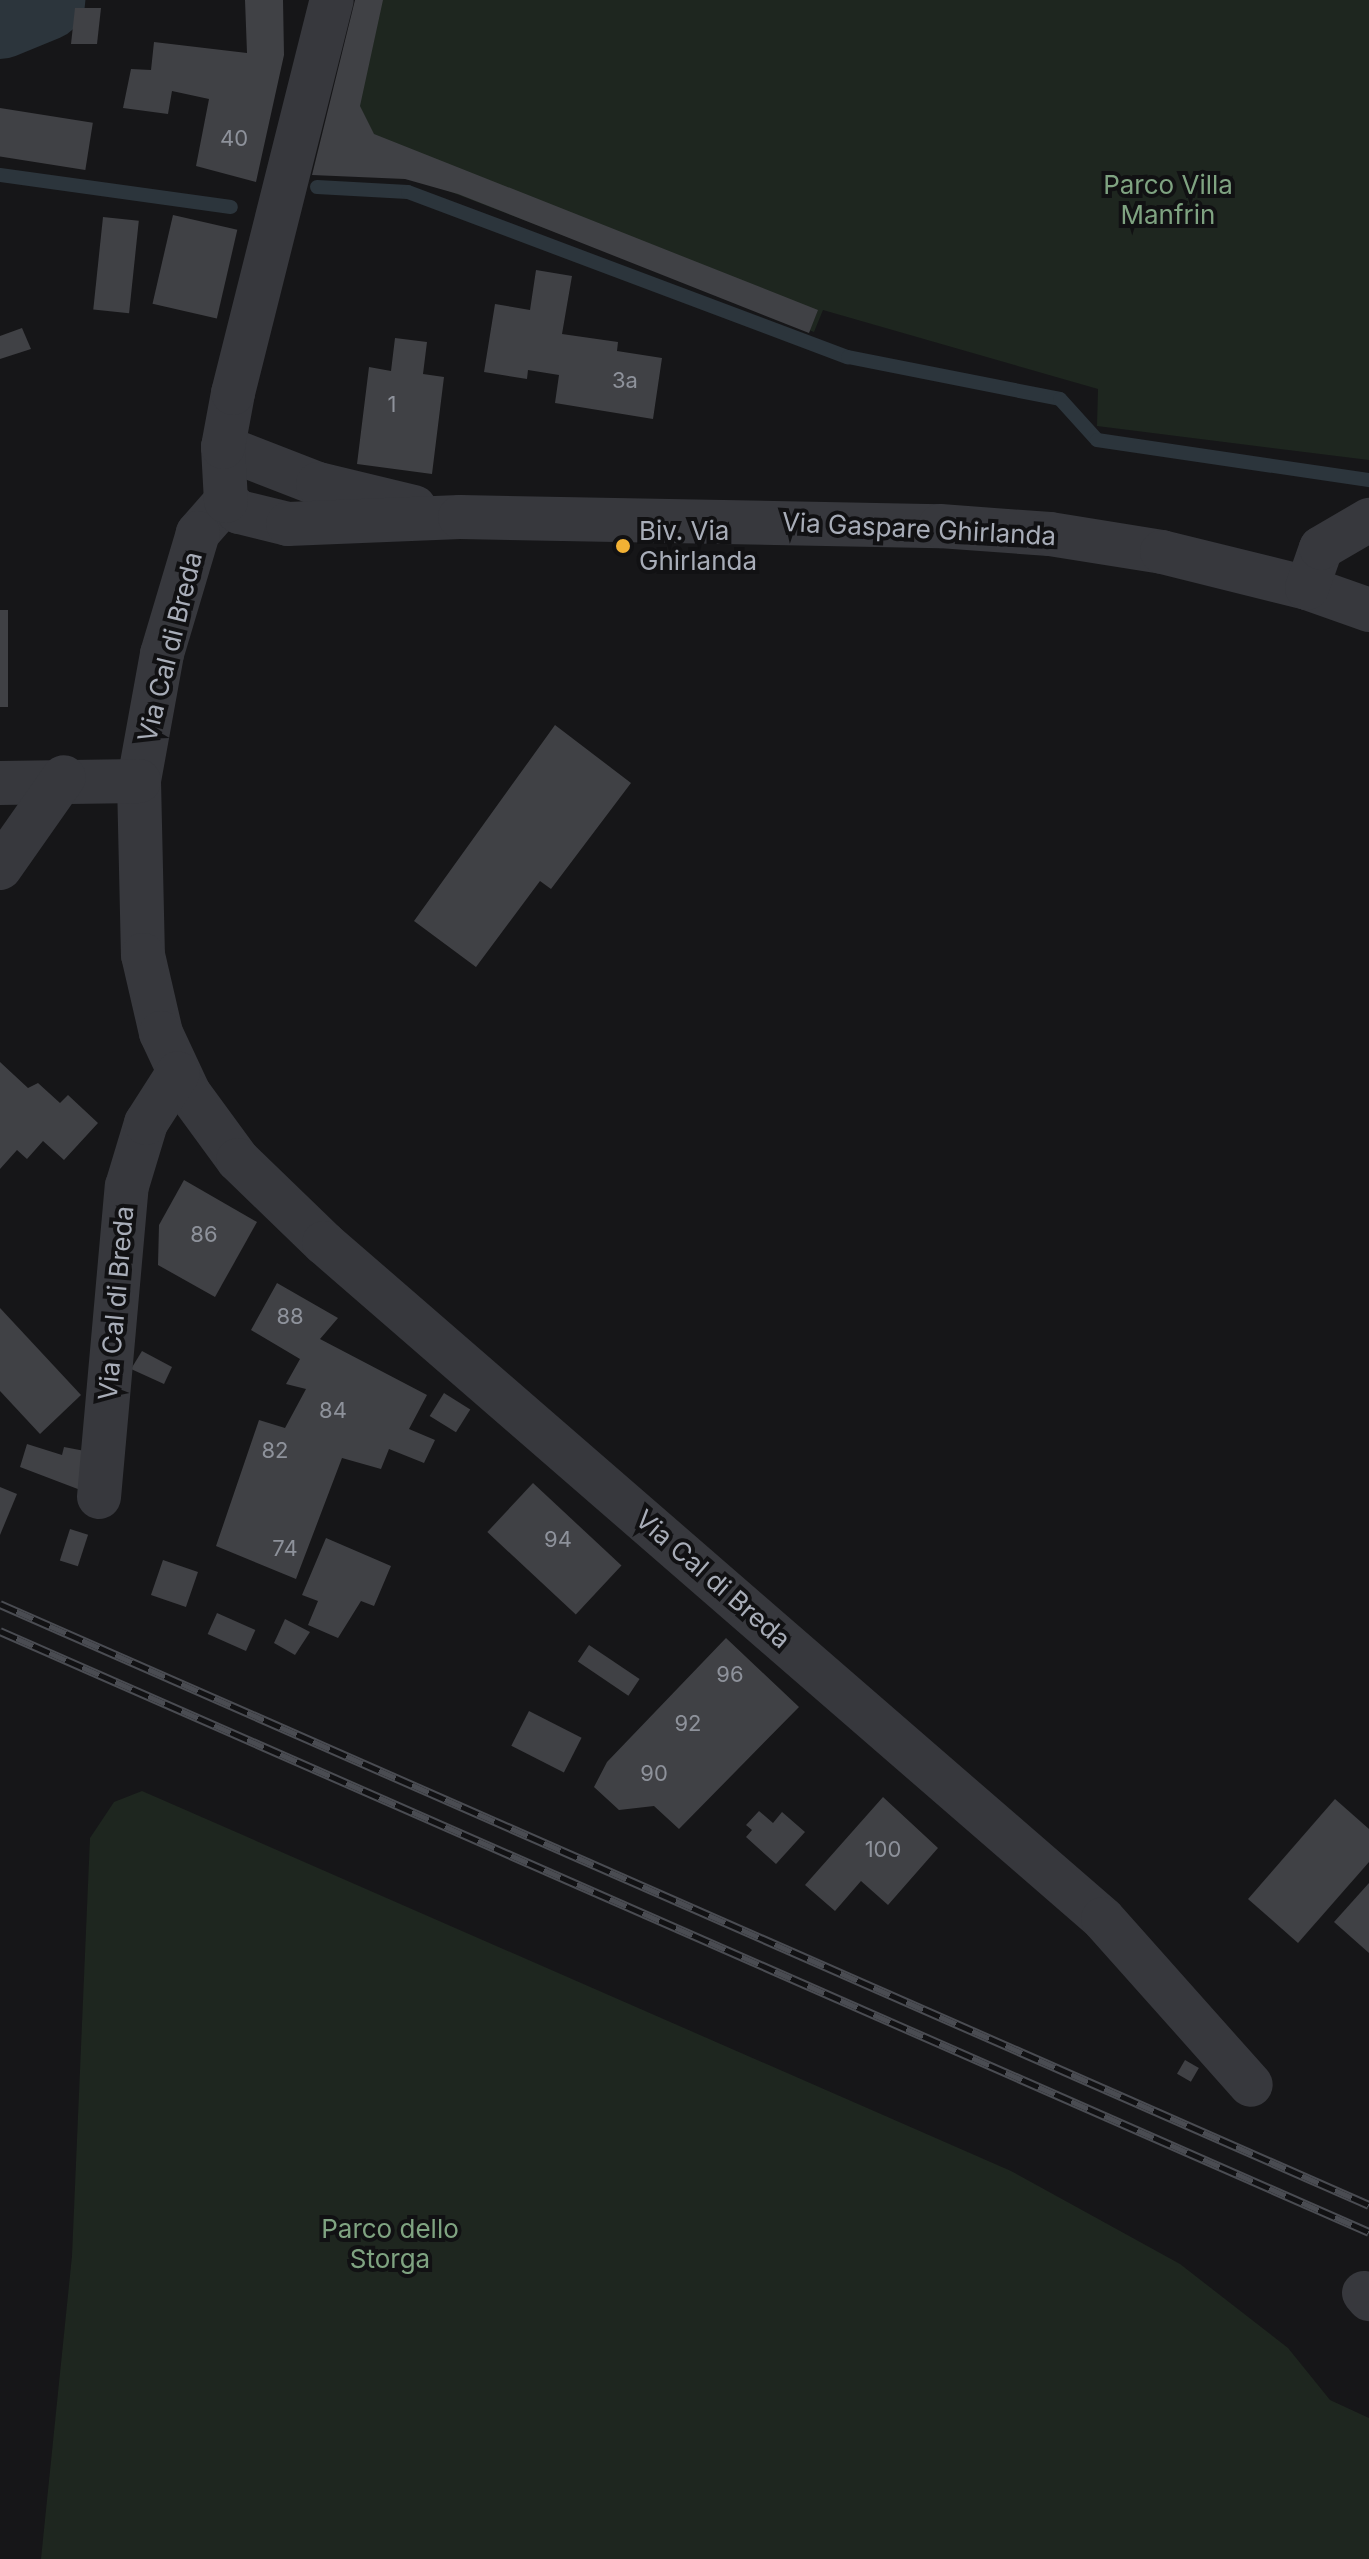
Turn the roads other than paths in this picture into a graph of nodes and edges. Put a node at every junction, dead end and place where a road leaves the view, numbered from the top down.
1 (332, 0) edge
2 (223, 447) junction
3 (226, 501) junction
4 (460, 517) junction
5 (1369, 520) edge
6 (1314, 568) junction
7 (1369, 610) edge
8 (64, 777) junction
9 (139, 781) junction
10 (0, 783) edge
11 (0, 868) edge
12 (178, 1073) junction
13 (99, 1497) dead end
14 (1251, 2085) dead end

1 - 2 street
2 - 3 street
2 - 4 street
3 - 4 street
3 - 9 street, Via Cal di Breda
4 - 6 street, Via Gaspare Ghirlanda
5 - 6 street
6 - 7 street, Via Gaspare Ghirlanda
8 - 9 street
8 - 10 street
8 - 11 street
9 - 12 street, Via Cal di Breda
12 - 13 street, Via Cal di Breda
12 - 14 street, Via Cal di Breda

